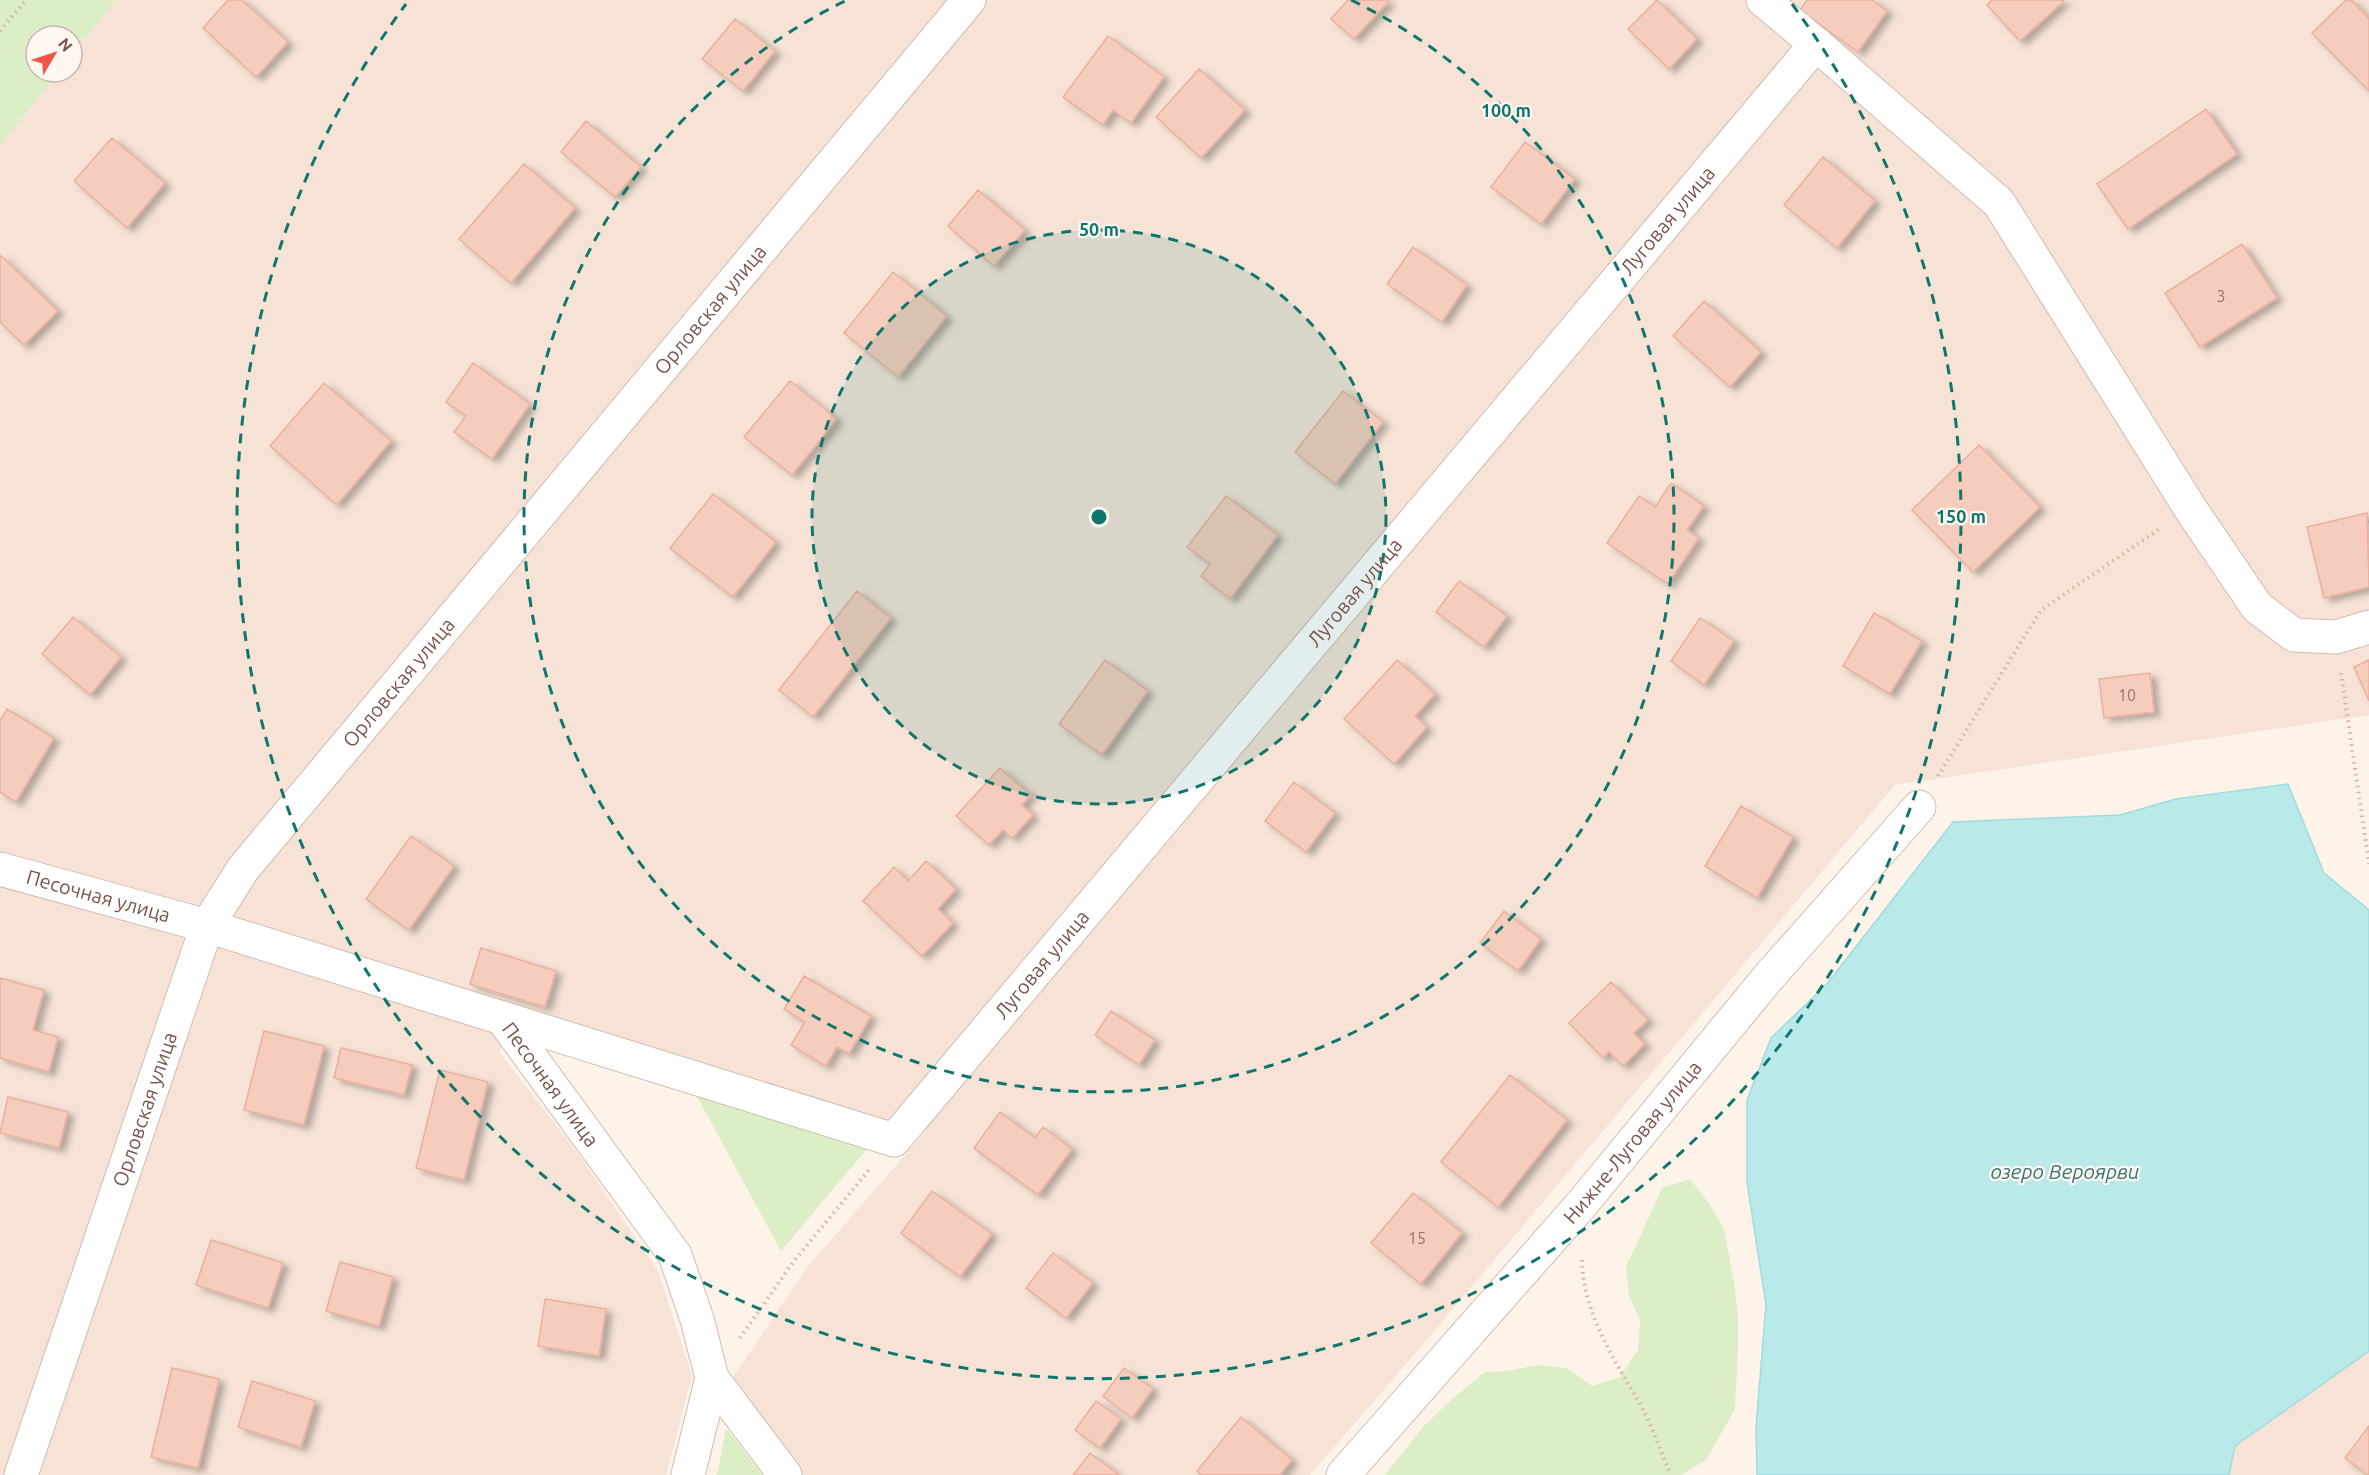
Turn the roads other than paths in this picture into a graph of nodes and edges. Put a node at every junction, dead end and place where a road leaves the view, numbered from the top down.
1 (969, 0) edge
2 (1763, 0) edge
3 (1816, 44) junction
4 (2369, 627) edge
5 (1919, 807) road end
6 (0, 869) edge
7 (207, 926) junction
8 (502, 1018) junction
9 (712, 1378) junction
10 (21, 1475) edge
11 (688, 1475) edge
12 (785, 1475) edge
13 (1343, 1475) edge

1 - 7 street, Орловская улица
2 - 3 street
3 - 4 street
3 - 8 street, Луговая улица
5 - 13 street, Нижне-Луговая улица
6 - 7 street, Песочная улица
7 - 8 street, Песочная улица
7 - 10 street, Орловская улица
8 - 9 street, Песочная улица
9 - 11 street
9 - 12 street, Песочная улица

